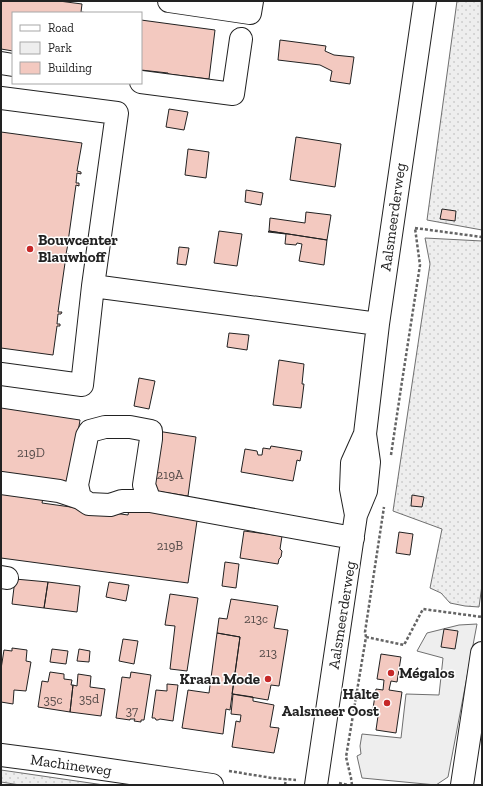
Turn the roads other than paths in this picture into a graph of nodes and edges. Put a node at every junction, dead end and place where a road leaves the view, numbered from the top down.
1 (169, 1) edge
2 (252, 1) edge
3 (425, 1) edge
4 (241, 39) dead end
5 (1, 63) edge
6 (12, 65) edge
7 (142, 82) edge
8 (1, 98) edge
9 (93, 286) junction
10 (378, 324) junction
11 (1, 374) edge
12 (1, 483) edge
13 (80, 498) junction
14 (150, 501) junction
15 (353, 538) junction
16 (482, 654) edge
17 (1, 755) edge
18 (212, 785) edge
19 (316, 785) edge
20 (462, 785) edge

1 - 2 street
3 - 10 street, Aalsmeerderweg
4 - 7 street
5 - 6 street
8 - 9 street
9 - 10 street
9 - 11 street
10 - 15 street, Aalsmeerderweg
12 - 13 street
13 - 14 street
13 - 14 street
14 - 15 street
15 - 19 street, Aalsmeerderweg
16 - 20 street
17 - 18 street, Machineweg

